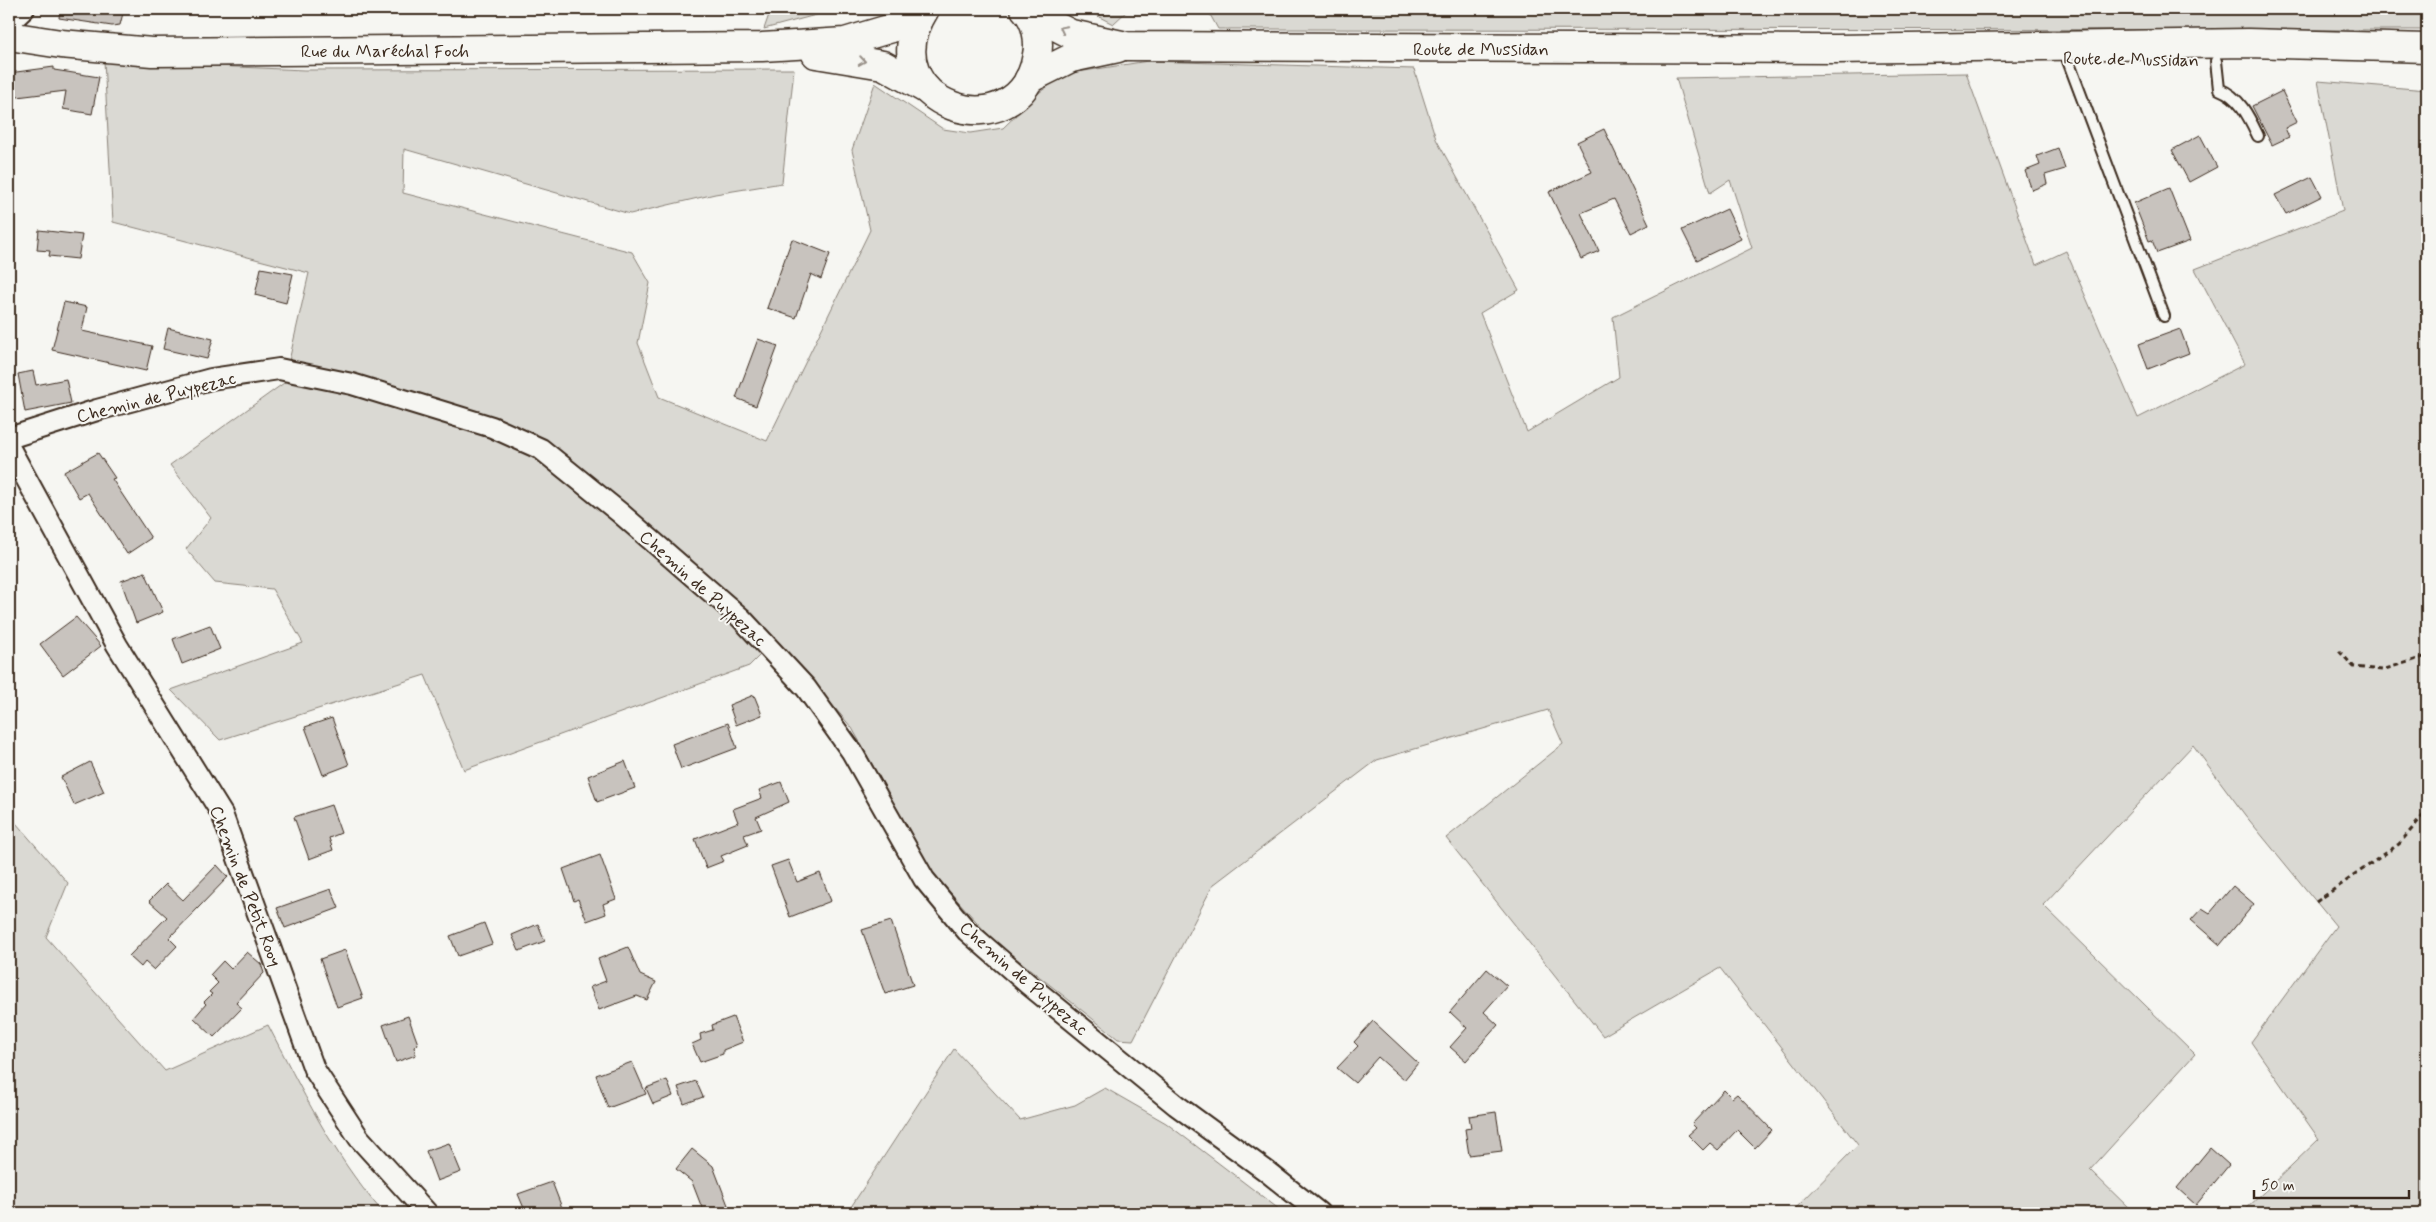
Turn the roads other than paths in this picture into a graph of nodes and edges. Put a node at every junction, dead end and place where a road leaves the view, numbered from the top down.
1 (24, 9) edge
2 (924, 9) edge
3 (1026, 10) edge
4 (9, 23) edge
5 (9, 36) edge
6 (1126, 46) junction
7 (762, 47) junction
8 (2427, 48) edge
9 (2066, 52) junction
10 (2216, 60) junction
11 (2427, 65) edge
12 (1029, 79) junction
13 (926, 89) junction
14 (2258, 136) dead end
15 (2164, 316) dead end
16 (9, 438) edge
17 (9, 448) edge
18 (427, 1213) edge
19 (1319, 1213) edge

1 - 4 street
2 - 7 main road, Rue du Maréchal Foch
2 - 13 main road
6 -> 3 main road, Route de Mussidan
3 - 12 main road
5 - 7 main road, Rue du Maréchal Foch
6 - 9 main road, Route de Mussidan
6 - 12 main road, Route de Mussidan
7 -> 13 main road, Rue du Maréchal Foch
8 - 9 main road, Route de Mussidan
9 - 10 main road, Route de Mussidan
9 - 15 lane
10 - 11 main road, Route de Mussidan
10 - 14 lane
12 - 13 main road, Rue du Maréchal Foch
16 - 19 street, Chemin de Puypezac
17 - 18 street, Chemin de Petit Rooy

